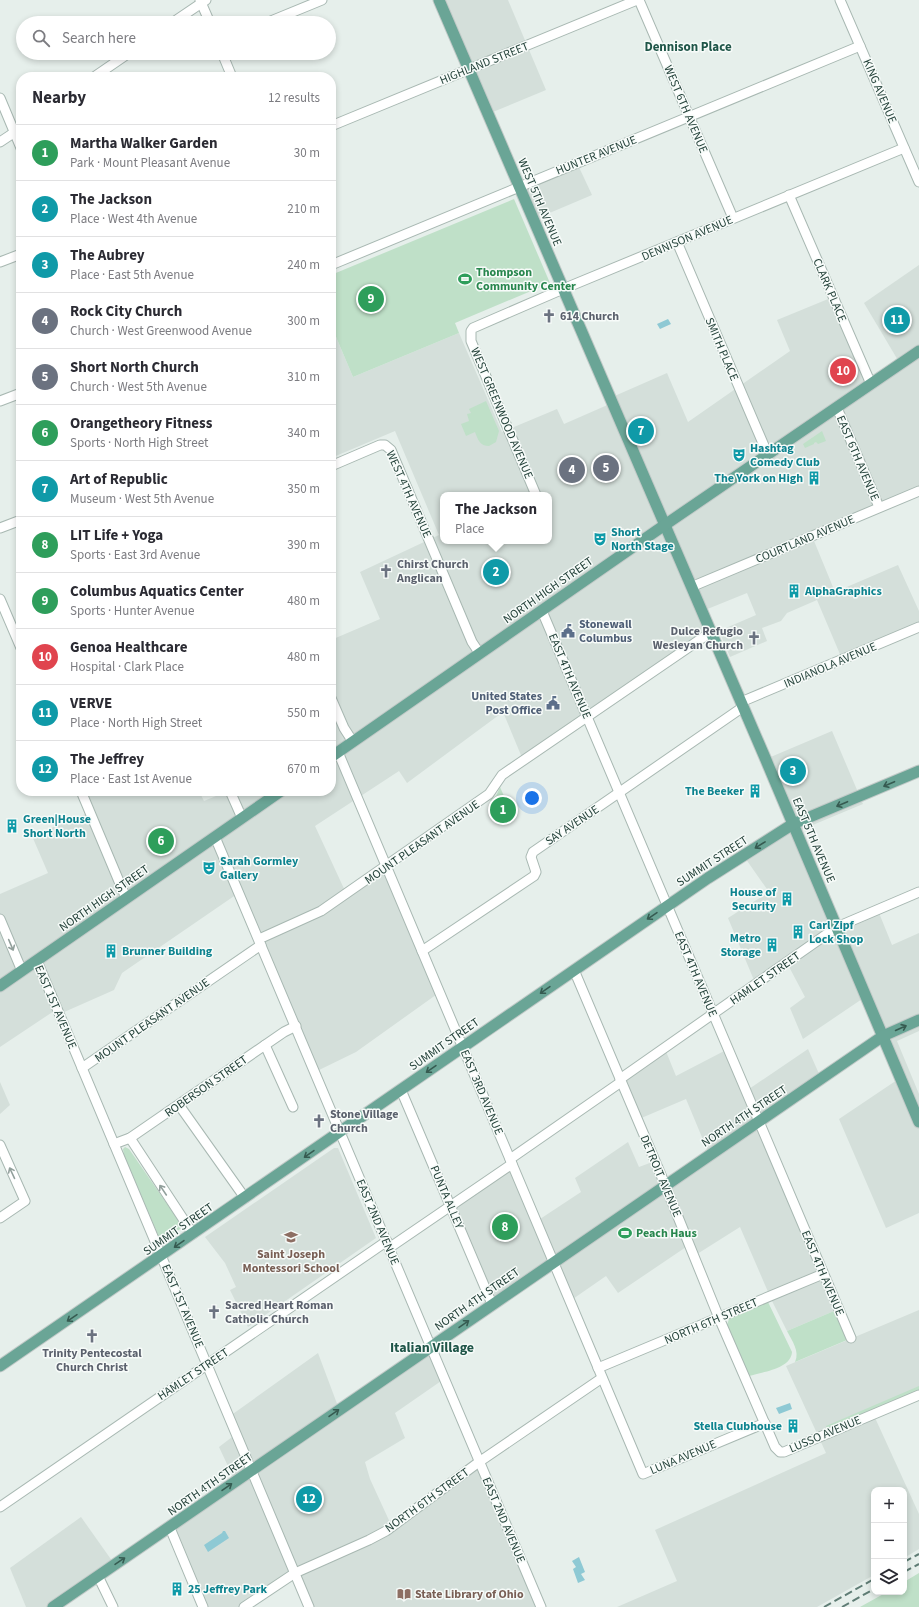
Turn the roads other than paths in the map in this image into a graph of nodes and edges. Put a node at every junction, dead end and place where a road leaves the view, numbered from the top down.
1 (322, 0) edge
2 (439, 0) edge
3 (638, 0) edge
4 (840, 0) edge
5 (202, 1) edge
6 (182, 16) edge
7 (207, 16) edge
8 (283, 16) edge
9 (860, 46) junction
10 (119, 60) edge
11 (225, 60) edge
12 (468, 70) junction
13 (101, 72) edge
14 (230, 72) edge
15 (0, 98) edge
16 (689, 117) junction
17 (336, 124) edge
18 (16, 126) edge
19 (16, 131) edge
20 (0, 142) edge
21 (904, 148) junction
22 (919, 182) edge
23 (519, 187) junction
24 (790, 195) junction
25 (733, 218) junction
26 (677, 242) junction
27 (16, 256) edge
28 (0, 262) edge
29 (336, 263) edge
30 (563, 289) junction
31 (471, 331) joint
32 (919, 352) edge
33 (871, 384) junction
34 (16, 395) edge
35 (0, 401) edge
36 (837, 408) junction
37 (768, 455) junction
38 (336, 464) edge
39 (919, 491) edge
40 (535, 492) edge
41 (879, 508) junction
42 (16, 522) edge
43 (665, 525) junction
44 (0, 528) edge
45 (692, 587) junction
46 (0, 599) edge
47 (542, 611) junction
48 (919, 627) edge
49 (711, 632) junction
50 (16, 636) edge
51 (480, 654) junction
52 (742, 705) junction
53 (336, 710) edge
54 (587, 717) junction
55 (353, 742) junction
56 (336, 753) edge
57 (336, 758) edge
58 (919, 772) edge
59 (620, 793) junction
60 (83, 796) edge
61 (232, 796) edge
62 (274, 796) edge
63 (242, 818) junction
64 (793, 824) junction
65 (215, 837) junction
66 (386, 867) junction
67 (919, 892) edge
68 (126, 898) junction
69 (667, 906) junction
70 (0, 919) edge
71 (837, 927) junction
72 (260, 942) junction
73 (422, 951) junction
74 (37, 960) junction
75 (574, 970) junction
76 (22, 971) junction
77 (0, 986) edge
78 (713, 1014) junction
79 (919, 1020) edge
80 (296, 1026) junction
81 (883, 1036) junction
82 (265, 1045) junction
83 (463, 1047) junction
84 (82, 1068) junction
85 (621, 1080) junction
86 (401, 1090) junction
87 (179, 1105) junction
88 (293, 1107) dead end
89 (758, 1121) junction
90 (919, 1122) edge
91 (341, 1132) junction
92 (130, 1138) junction
93 (114, 1144) junction
94 (0, 1145) edge
95 (511, 1161) junction
96 (665, 1185) junction
97 (245, 1198) junction
98 (450, 1205) junction
99 (0, 1218) edge
100 (194, 1234) junction
101 (388, 1244) junction
102 (162, 1256) junction
103 (554, 1262) junction
104 (823, 1274) junction
105 (492, 1304) junction
106 (719, 1318) junction
107 (851, 1338) dead end
108 (431, 1347) junction
109 (208, 1365) junction
110 (0, 1366) edge
111 (598, 1368) junction
112 (602, 1378) junction
113 (748, 1383) joint
114 (919, 1395) edge
115 (765, 1422) junction
116 (626, 1432) joint
117 (479, 1462) junction
118 (252, 1470) junction
119 (0, 1507) edge
120 (170, 1528) junction
121 (295, 1573) junction
122 (98, 1576) junction
123 (54, 1607) edge
124 (113, 1607) edge
125 (203, 1607) edge
126 (244, 1607) edge
127 (309, 1607) edge
128 (541, 1607) edge

1 - 8 street
2 - 12 main road, WEST 5TH AVENUE
3 - 12 street, HIGHLAND STREET
3 - 16 street, WEST 6TH AVENUE
4 - 9 street, KING AVENUE
5 - 6 street
5 - 7 street
9 - 16 street, HUNTER AVENUE
9 - 21 street, KING AVENUE
10 - 13 street
11 - 14 street
12 - 17 street, HIGHLAND STREET
12 - 23 main road, WEST 5TH AVENUE
15 - 18 street
16 - 23 street, HUNTER AVENUE
16 - 25 street, WEST 6TH AVENUE
19 - 20 street
21 - 22 street, KING AVENUE
21 - 24 street, DENNISON AVENUE
23 - 29 street, HUNTER AVENUE
23 - 30 main road, WEST 5TH AVENUE
24 - 25 street, DENNISON AVENUE
24 - 33 street, CLARK PLACE
25 - 26 street, DENNISON AVENUE
26 - 30 street, DENNISON AVENUE
26 - 37 street, SMITH PLACE
27 - 28 street
30 - 31 street, DENNISON AVENUE
30 - 43 main road, WEST 5TH AVENUE
31 - 40 street, WEST GREENWOOD AVENUE
32 - 33 main road, NORTH HIGH STREET
33 - 36 main road, NORTH HIGH STREET
34 - 35 street
36 - 37 main road, NORTH HIGH STREET
36 - 41 street, EAST 6TH AVENUE
37 - 43 main road, NORTH HIGH STREET
38 - 51 street, WEST 4TH AVENUE
39 - 41 street, COURTLAND AVENUE
41 - 45 street, COURTLAND AVENUE
42 - 44 street
43 - 45 main road, EAST 5TH AVENUE
43 - 47 main road, NORTH HIGH STREET
45 - 49 main road, EAST 5TH AVENUE
46 - 50 street
47 - 51 main road, NORTH HIGH STREET
47 - 54 street, EAST 4TH AVENUE
48 - 52 street, INDIANOLA AVENUE
49 - 52 main road, EAST 5TH AVENUE
49 - 54 street, MOUNT PLEASANT AVENUE
51 - 55 main road, NORTH HIGH STREET
52 - 59 street, SAY AVENUE
52 - 64 main road, EAST 5TH AVENUE
53 - 55 street
54 - 59 street, EAST 4TH AVENUE
54 - 66 street, MOUNT PLEASANT AVENUE
55 - 56 main road, NORTH HIGH STREET
57 - 66 street, EAST 3RD AVENUE
58 -> 64 main road, SUMMIT STREET
59 - 69 street, EAST 4TH AVENUE
59 - 73 street, SAY AVENUE
60 - 68 street
61 - 63 street
62 - 63 main road, NORTH HIGH STREET
63 - 65 main road, NORTH HIGH STREET
64 -> 69 main road, SUMMIT STREET
64 - 71 main road, EAST 5TH AVENUE
65 - 68 main road, NORTH HIGH STREET
65 - 72 street, EAST 2ND AVENUE
66 - 72 street, MOUNT PLEASANT AVENUE
66 - 73 street, EAST 3RD AVENUE
67 - 71 street, HAMLET STREET
68 - 74 main road, NORTH HIGH STREET
69 -> 75 main road, SUMMIT STREET
69 - 78 street, EAST 4TH AVENUE
70 -> 76 street
71 - 78 street, HAMLET STREET
71 - 81 main road, EAST 5TH AVENUE
72 - 80 street, EAST 2ND AVENUE
72 - 84 street, MOUNT PLEASANT AVENUE
73 - 83 street, EAST 3RD AVENUE
74 - 76 main road, NORTH HIGH STREET
74 - 84 street, EAST 1ST AVENUE
75 -> 83 main road, SUMMIT STREET
75 - 85 street, DETROIT AVENUE
76 - 77 main road, NORTH HIGH STREET
78 - 85 street, HAMLET STREET
78 - 89 street, EAST 4TH AVENUE
81 -> 79 main road, NORTH 4TH STREET
80 - 82 street, ROBERSON STREET
80 - 91 street, EAST 2ND AVENUE
81 - 89 main road, NORTH 4TH STREET
81 - 90 main road, EAST 5TH AVENUE
82 - 87 street, ROBERSON STREET
82 - 88 street
83 -> 86 main road, SUMMIT STREET
83 - 95 street, EAST 3RD AVENUE
84 - 93 street, EAST 1ST AVENUE
85 - 95 street, HAMLET STREET
85 - 96 street, DETROIT AVENUE
86 - 91 main road, SUMMIT STREET
86 - 98 street, PUNTA ALLEY
87 - 92 street, ROBERSON STREET
87 - 97 street
89 - 96 main road, NORTH 4TH STREET
89 - 104 street, EAST 4TH AVENUE
91 -> 97 main road, SUMMIT STREET
91 - 101 street, EAST 2ND AVENUE
92 - 93 street, ROBERSON STREET
100 -> 92 street
93 - 102 street, EAST 1ST AVENUE
99 -> 94 street
95 - 98 street, HAMLET STREET
95 - 103 street, EAST 3RD AVENUE
96 - 103 main road, NORTH 4TH STREET
96 - 106 street, DETROIT AVENUE
97 - 100 main road, SUMMIT STREET
98 - 101 street, HAMLET STREET
98 - 105 street, PUNTA ALLEY
100 -> 102 main road, SUMMIT STREET
101 - 108 street, EAST 2ND AVENUE
101 - 109 street, HAMLET STREET
102 - 109 street, EAST 1ST AVENUE
102 -> 110 main road, SUMMIT STREET
103 - 105 main road, NORTH 4TH STREET
103 - 111 street, EAST 3RD AVENUE
104 - 106 street, NORTH 6TH STREET
104 - 107 street, EAST 4TH AVENUE
108 -> 105 main road, NORTH 4TH STREET
106 - 111 street, NORTH 6TH STREET
106 - 113 street, DETROIT AVENUE
108 - 117 street, EAST 2ND AVENUE
118 -> 108 main road, NORTH 4TH STREET
109 - 118 street, EAST 1ST AVENUE
109 - 119 street, HAMLET STREET
111 - 112 street, EAST 3RD AVENUE
112 - 116 street, EAST 3RD AVENUE
112 - 117 street, NORTH 6TH STREET
113 - 115 street, LUSSO AVENUE
114 - 115 street, LUSSO AVENUE
115 - 116 street, LUNA AVENUE
117 - 121 street, NORTH 6TH STREET
117 - 128 street, EAST 2ND AVENUE
120 -> 118 main road, NORTH 4TH STREET
118 - 121 street, EAST 1ST AVENUE
122 -> 120 main road, NORTH 4TH STREET
120 - 125 street
121 - 126 street, NORTH 6TH STREET
121 - 127 street, EAST 1ST AVENUE
122 - 123 main road, NORTH 4TH STREET
122 - 124 street

